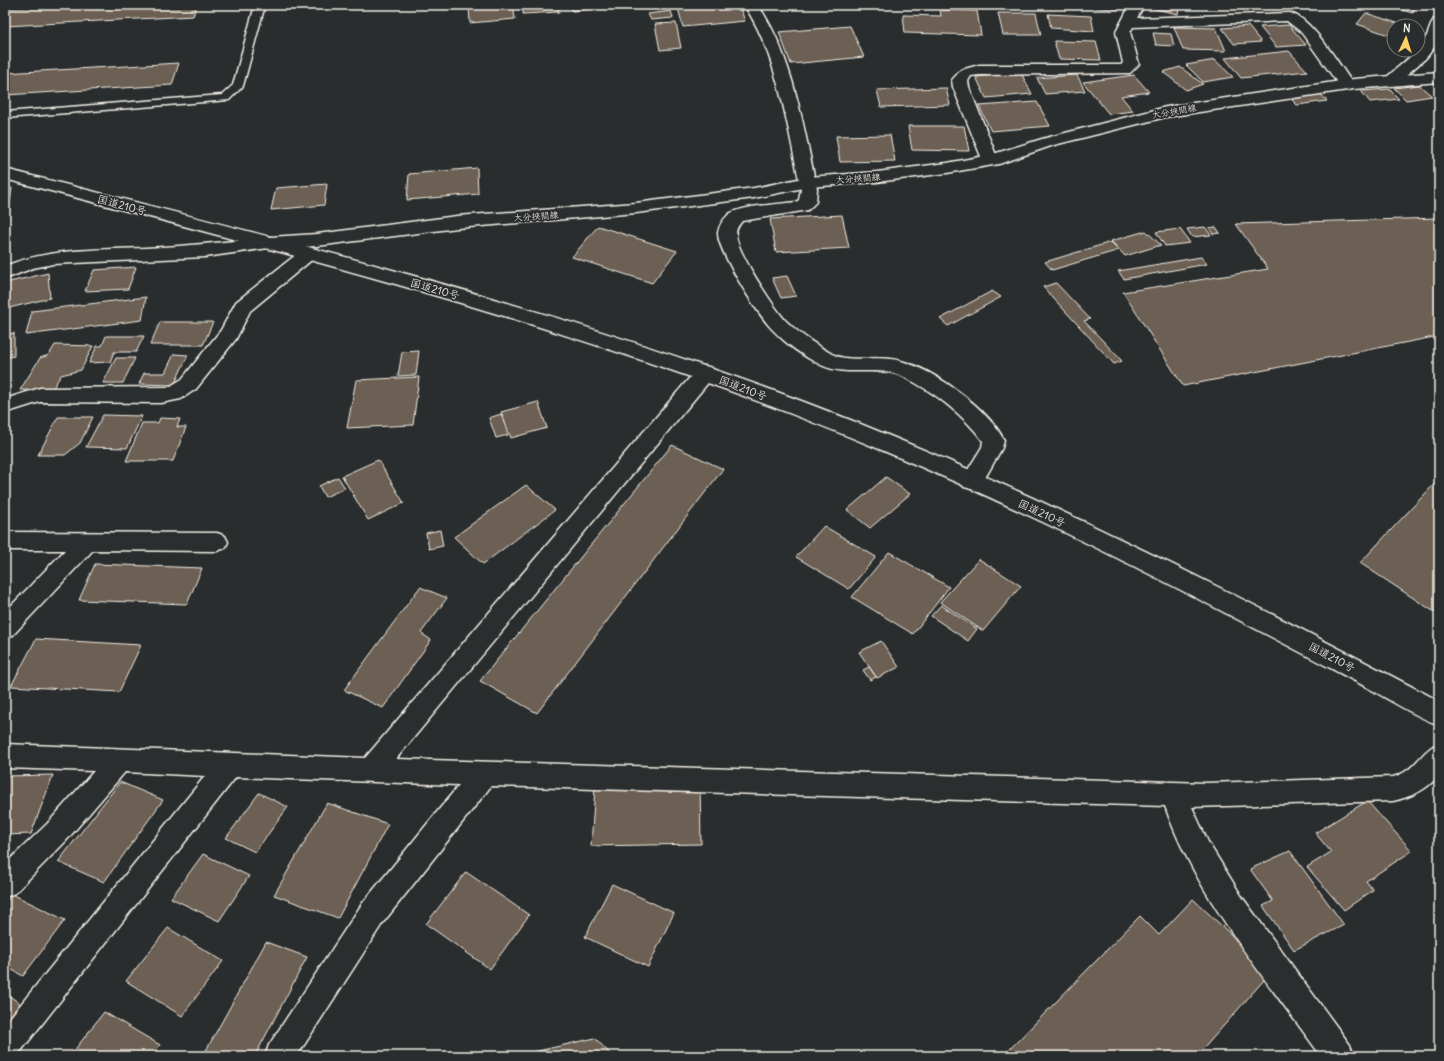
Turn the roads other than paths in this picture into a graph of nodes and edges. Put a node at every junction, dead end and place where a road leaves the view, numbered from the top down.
1 (260, 5) edge
2 (750, 5) edge
3 (1137, 5) edge
4 (1439, 10) edge
5 (1439, 14) edge
6 (1127, 22) junction
7 (1439, 22) edge
8 (1439, 77) edge
9 (1392, 80) junction
10 (1346, 85) junction
11 (5, 115) edge
12 (990, 160) junction
13 (5, 174) edge
14 (808, 182) junction
15 (270, 243) junction
16 (308, 254) junction
17 (5, 273) edge
18 (705, 373) junction
19 (5, 406) edge
20 (972, 480) junction
21 (5, 541) edge
22 (87, 542) junction
23 (217, 542) dead end
24 (5, 628) edge
25 (1439, 714) edge
26 (1439, 755) edge
27 (5, 756) edge
28 (120, 760) junction
29 (230, 764) junction
30 (371, 770) junction
31 (485, 773) junction
32 (1175, 794) junction
33 (5, 883) edge
34 (5, 1048) edge
35 (280, 1056) edge
36 (1339, 1056) edge

1 - 11 lane
2 - 14 main road
3 - 6 main road
4 - 5 main road
6 - 10 main road
6 - 12 main road
7 - 9 main road
8 - 9 main road, 大分挾間線
9 - 10 main road, 大分挾間線
10 - 12 main road, 大分挾間線
12 - 14 main road, 大分挾間線
13 - 15 main road, 国道210号
14 - 15 main road, 大分挾間線
14 - 20 main road
15 - 16 main road, 国道210号
15 - 17 main road, 大分挾間線
16 - 18 main road, 国道210号
16 - 19 main road
18 - 20 main road, 国道210号
18 - 30 main road
20 - 25 main road, 国道210号
21 - 22 main road
22 - 23 main road
22 - 24 main road
26 - 32 main road
27 - 28 main road
28 - 29 main road
28 - 33 main road
29 - 30 main road
29 - 34 main road
30 - 31 main road
31 - 32 main road
31 - 35 main road
32 - 36 main road

